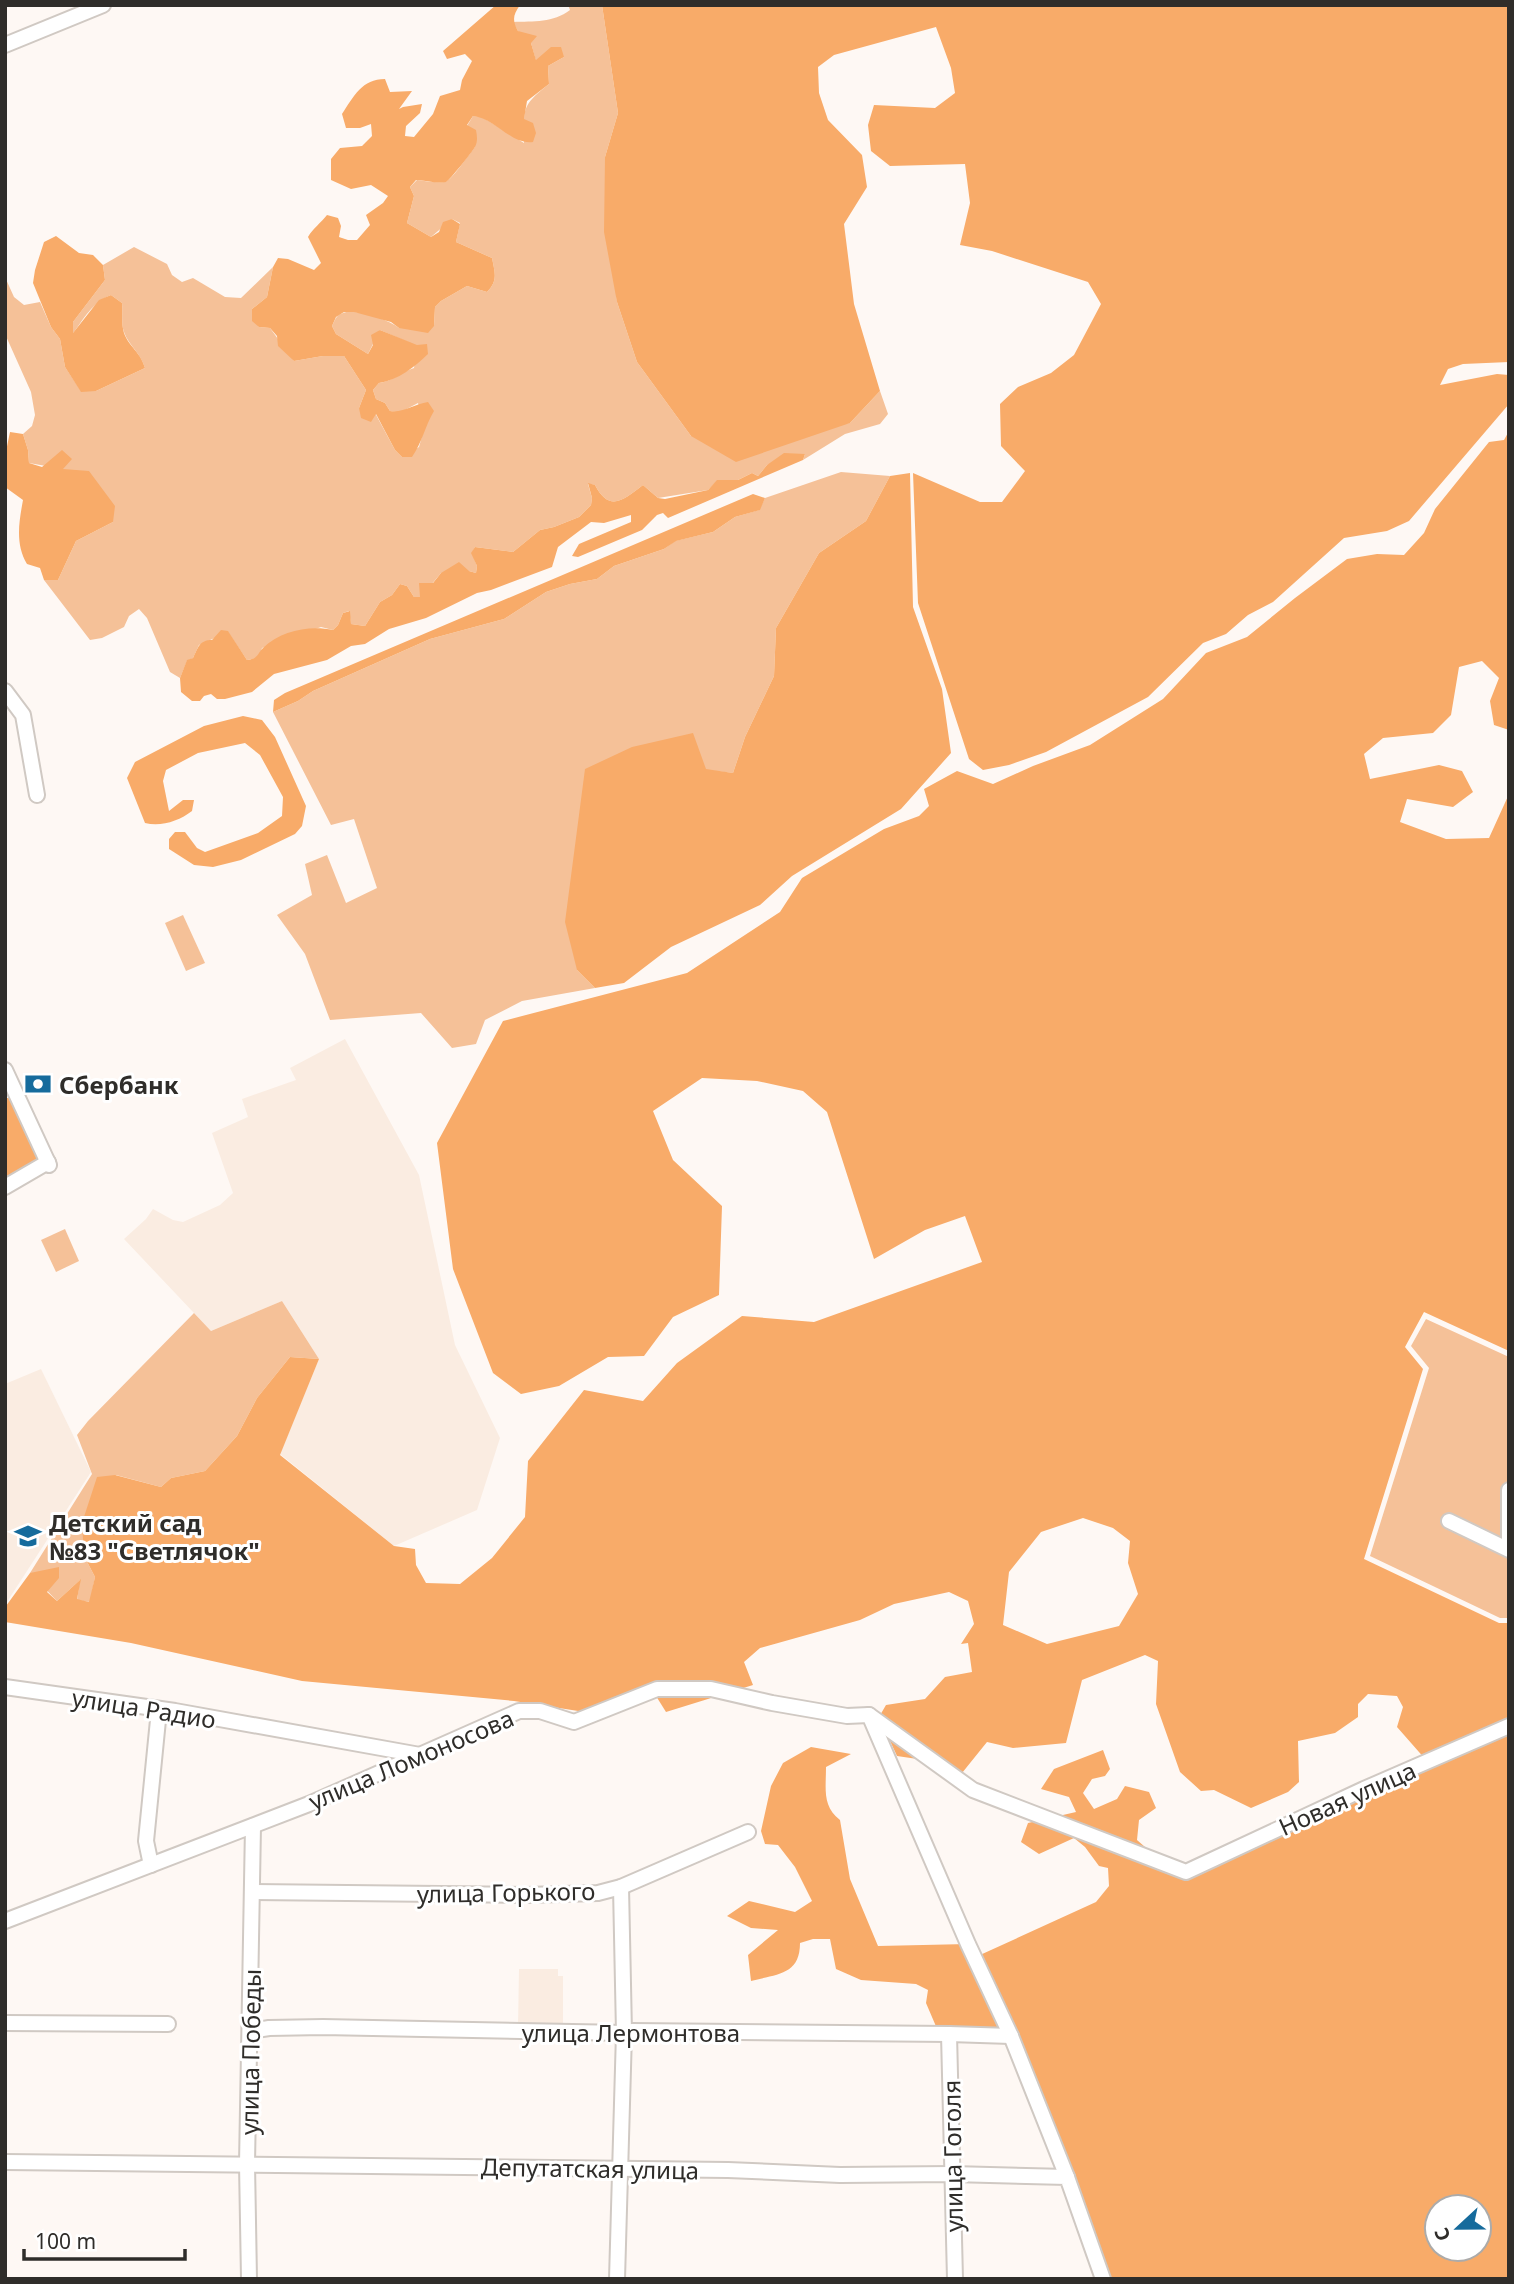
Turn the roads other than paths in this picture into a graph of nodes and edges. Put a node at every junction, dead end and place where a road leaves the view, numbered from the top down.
1 (103, 5) edge
2 (5, 45) edge
3 (5, 691) edge
4 (37, 794) dead end
5 (5, 1070) edge
6 (11, 1095) edge
7 (5, 1187) edge
8 (1509, 1490) edge
9 (1448, 1521) dead end
10 (1509, 1550) edge
11 (5, 1687) edge
12 (159, 1710) junction
13 (869, 1715) junction
14 (1509, 1726) edge
15 (421, 1755) junction
16 (253, 1826) junction
17 (748, 1832) dead end
18 (151, 1865) junction
19 (621, 1887) junction
20 (252, 1892) junction
21 (5, 1921) edge
22 (5, 2023) edge
23 (168, 2024) dead end
24 (251, 2031) junction
25 (624, 2033) junction
26 (949, 2034) junction
27 (1011, 2036) junction
28 (5, 2162) edge
29 (247, 2164) junction
30 (621, 2169) junction
31 (952, 2174) junction
32 (1067, 2177) junction
33 (249, 2279) edge
34 (617, 2279) edge
35 (955, 2279) edge
36 (1103, 2279) edge

1 - 2 street
3 - 4 street
5 - 6 street
6 - 7 street
8 - 10 street
9 - 10 street
11 - 12 street, улица Радио
12 - 15 street, улица Радио
12 - 18 street
13 - 14 street, Новая улица
13 - 15 street, улица Ломоносова
13 - 27 street
15 - 16 street, улица Ломоносова
16 - 18 street, улица Ломоносова
16 - 20 street, улица Победы
17 - 19 street, улица Горького
18 - 21 street, улица Ломоносова
19 - 20 street, улица Горького
19 - 25 street
20 - 24 street, улица Победы
22 - 23 street
24 - 25 street, улица Лермонтова
24 - 29 street, улица Победы
25 - 26 street, улица Лермонтова
25 - 30 street
26 - 27 street, улица Лермонтова
26 - 31 street, улица Гоголя
27 - 32 street
28 - 29 street, Депутатская улица
29 - 30 street, Депутатская улица
29 - 33 street, улица Победы
30 - 31 street, Депутатская улица
30 - 34 street
31 - 32 street, Депутатская улица
31 - 35 street, улица Гоголя
32 - 36 street

